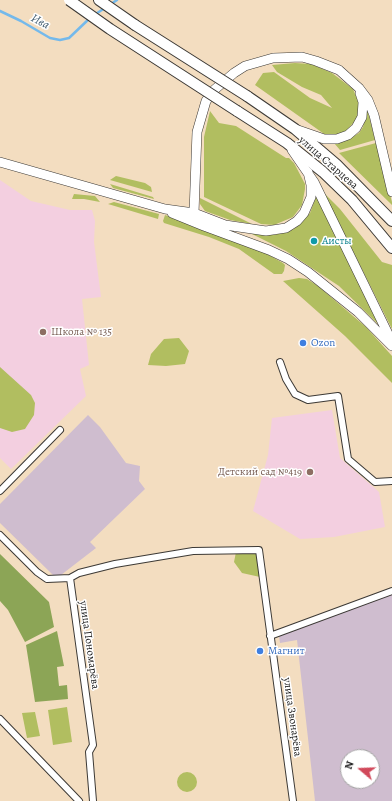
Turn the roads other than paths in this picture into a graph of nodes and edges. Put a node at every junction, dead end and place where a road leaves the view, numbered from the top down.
1 (69, 0) edge
2 (103, 2) edge
3 (353, 81) junction
4 (295, 129) junction
5 (287, 143) junction
6 (0, 162) edge
7 (308, 172) junction
8 (392, 192) edge
9 (165, 209) junction
10 (194, 213) junction
11 (392, 221) edge
12 (204, 226) junction
13 (392, 248) edge
14 (392, 342) edge
15 (392, 346) edge
16 (280, 362) dead end
17 (60, 430) dead end
18 (392, 481) edge
19 (0, 491) edge
20 (0, 535) edge
21 (70, 578) junction
22 (392, 591) edge
23 (270, 636) junction
24 (0, 719) edge
25 (79, 801) edge
26 (93, 801) edge
27 (294, 801) edge

1 - 5 main road, улица Старцева, bridge
2 - 4 main road, улица Старцева, bridge
3 - 4 main road
3 - 8 main road
3 - 10 main road
4 - 11 main road, улица Старцева
5 - 7 main road
5 - 13 main road, улица Старцева
6 - 9 main road
7 - 10 main road
7 - 14 main road
9 - 10 main road
9 - 12 main road
10 - 12 main road
12 - 15 main road
16 - 18 street
17 - 19 street
20 - 21 street
21 - 23 street, улица Звонарёва
21 - 26 street, улица Пономарёва
22 - 23 street
23 - 27 street, улица Звонарёва
24 - 25 street

